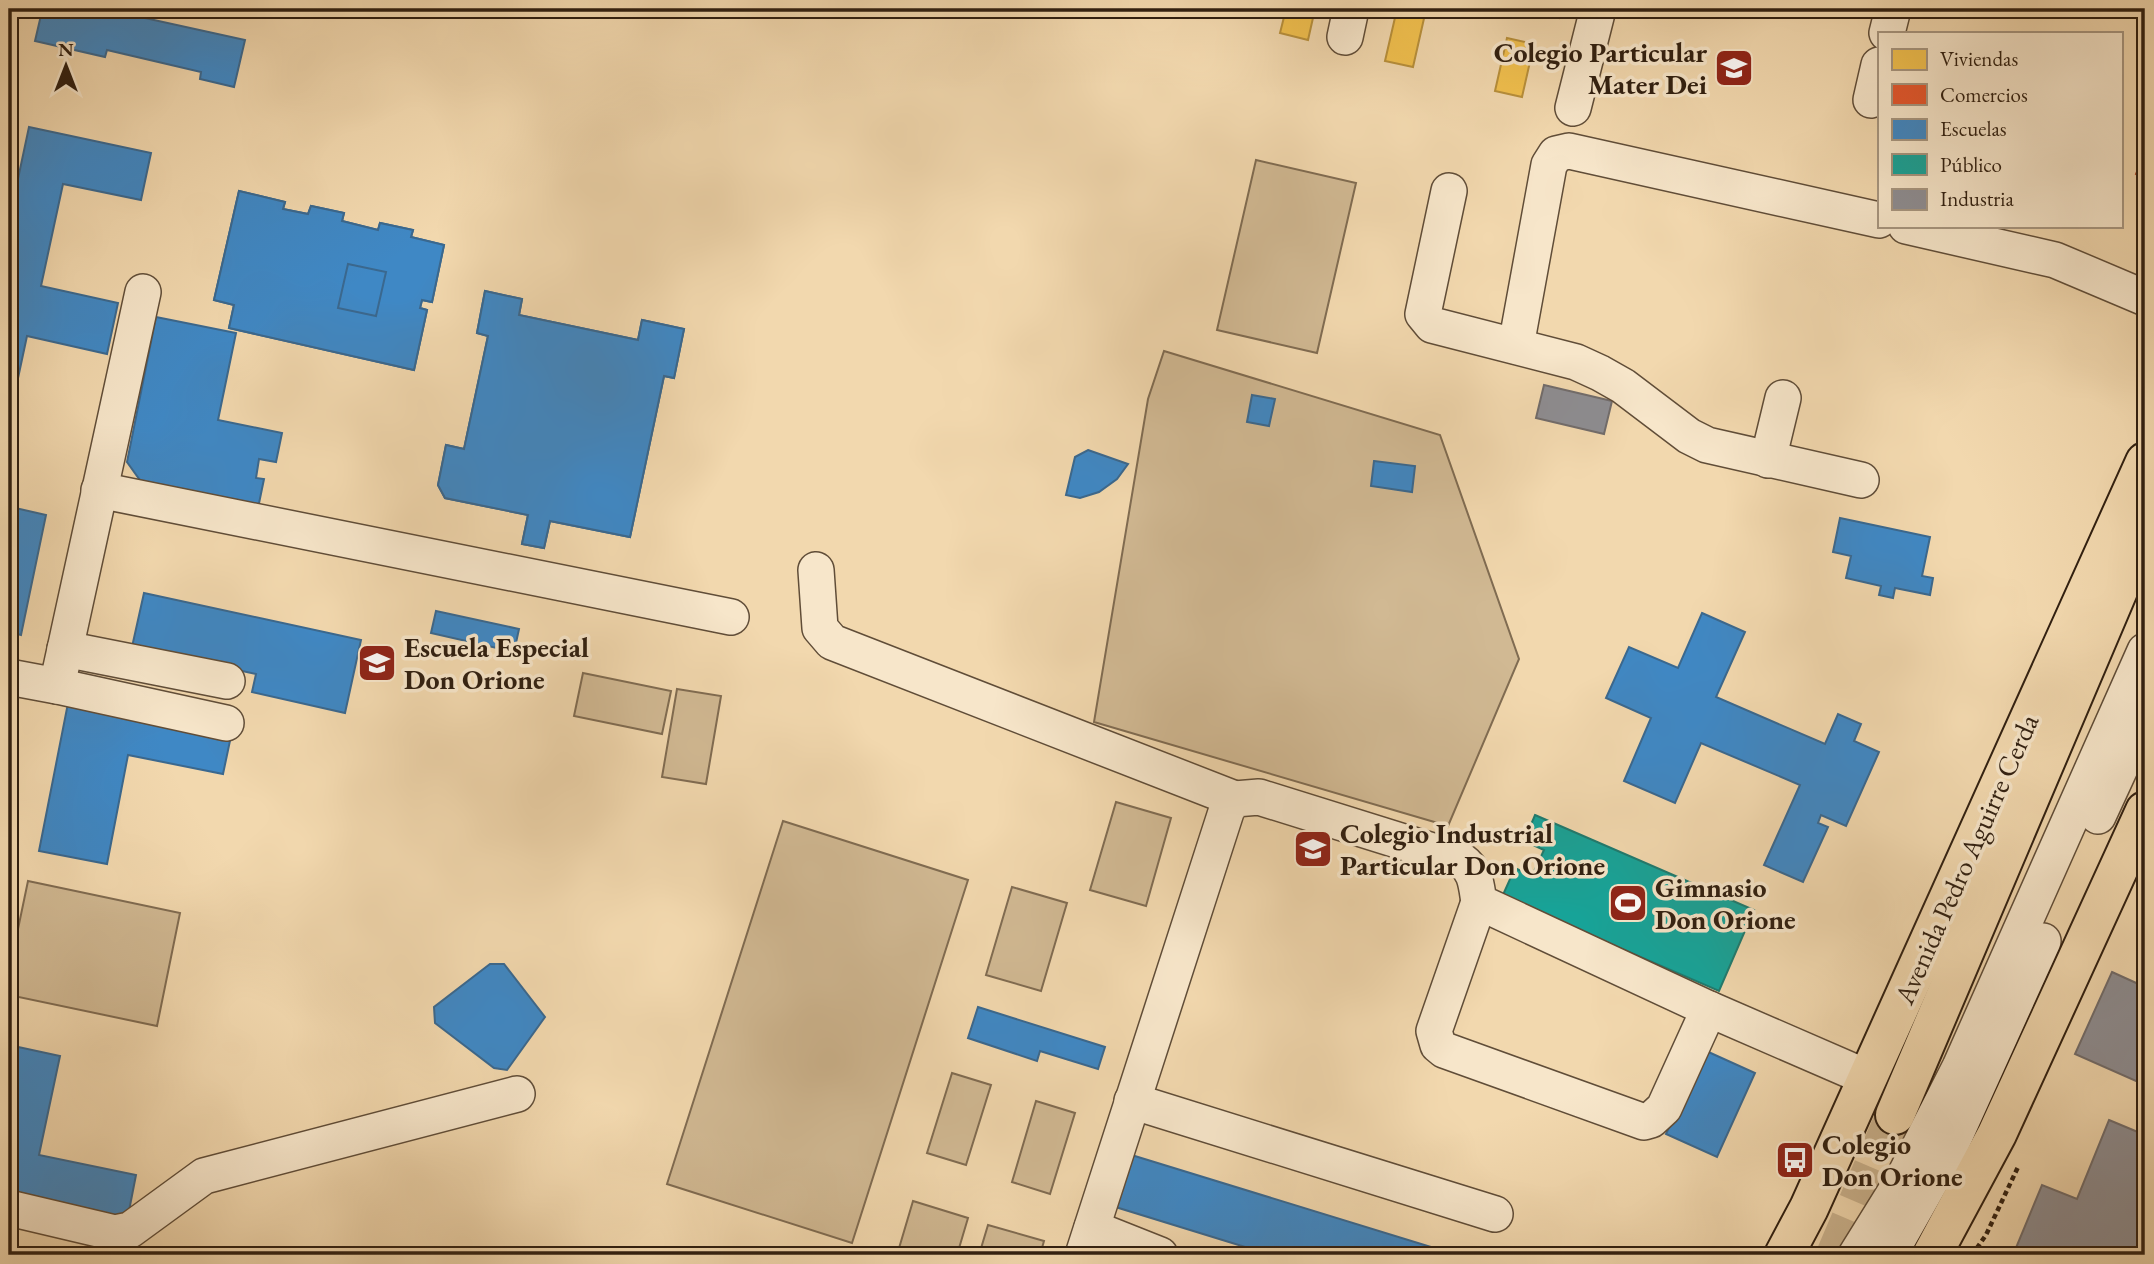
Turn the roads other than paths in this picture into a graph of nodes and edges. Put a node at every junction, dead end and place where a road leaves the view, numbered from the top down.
1 (1598, 9) edge
2 (1893, 9) edge
3 (1887, 32) edge
4 (1878, 69) edge
5 (1871, 100) dead end
6 (1573, 108) dead end
7 (1449, 191) dead end
8 (1878, 220) edge
9 (1915, 228) edge
10 (143, 292) dead end
11 (2145, 298) edge
12 (1516, 346) junction
13 (1783, 398) dead end
14 (1768, 460) junction
15 (2145, 461) edge
16 (1861, 480) dead end
17 (99, 490) junction
18 (2145, 527) edge
19 (816, 570) dead end
20 (731, 617) dead end
21 (65, 649) junction
22 (2145, 651) edge
23 (9, 677) edge
24 (227, 681) dead end
25 (57, 686) junction
26 (2145, 714) edge
27 (226, 723) dead end
28 (1235, 799) junction
29 (2145, 811) edge
30 (1479, 902) junction
31 (1709, 1009) junction
32 (1868, 1077) junction
33 (517, 1094) dead end
34 (1132, 1101) junction
35 (1895, 1115) tunnel mouth
36 (9, 1208) edge
37 (1495, 1214) dead end
38 (1087, 1241) edge
39 (1160, 1255) edge
40 (1784, 1255) edge
41 (1856, 1255) edge
42 (1889, 1255) edge
43 (1932, 1255) edge

1 - 6 street
2 - 3 street
4 - 5 street
7 - 12 street
8 - 12 street
9 - 11 street
10 - 17 street
12 - 14 street
13 - 14 street
14 - 16 street
15 - 32 main road, Avenida Pedro Aguirre Cerda
17 - 20 street
17 - 21 street
18 - 35 main road
19 - 28 street
21 - 24 street
21 - 25 street
22 - 41 street
23 - 25 street
25 - 27 street
26 - 42 street
28 - 30 street
28 - 34 street
29 - 43 main road
30 - 31 street
30 - 31 street
31 - 32 street
32 - 40 main road, Avenida Pedro Aguirre Cerda
33 - 36 street
34 - 37 street
34 - 38 street
38 - 39 street

